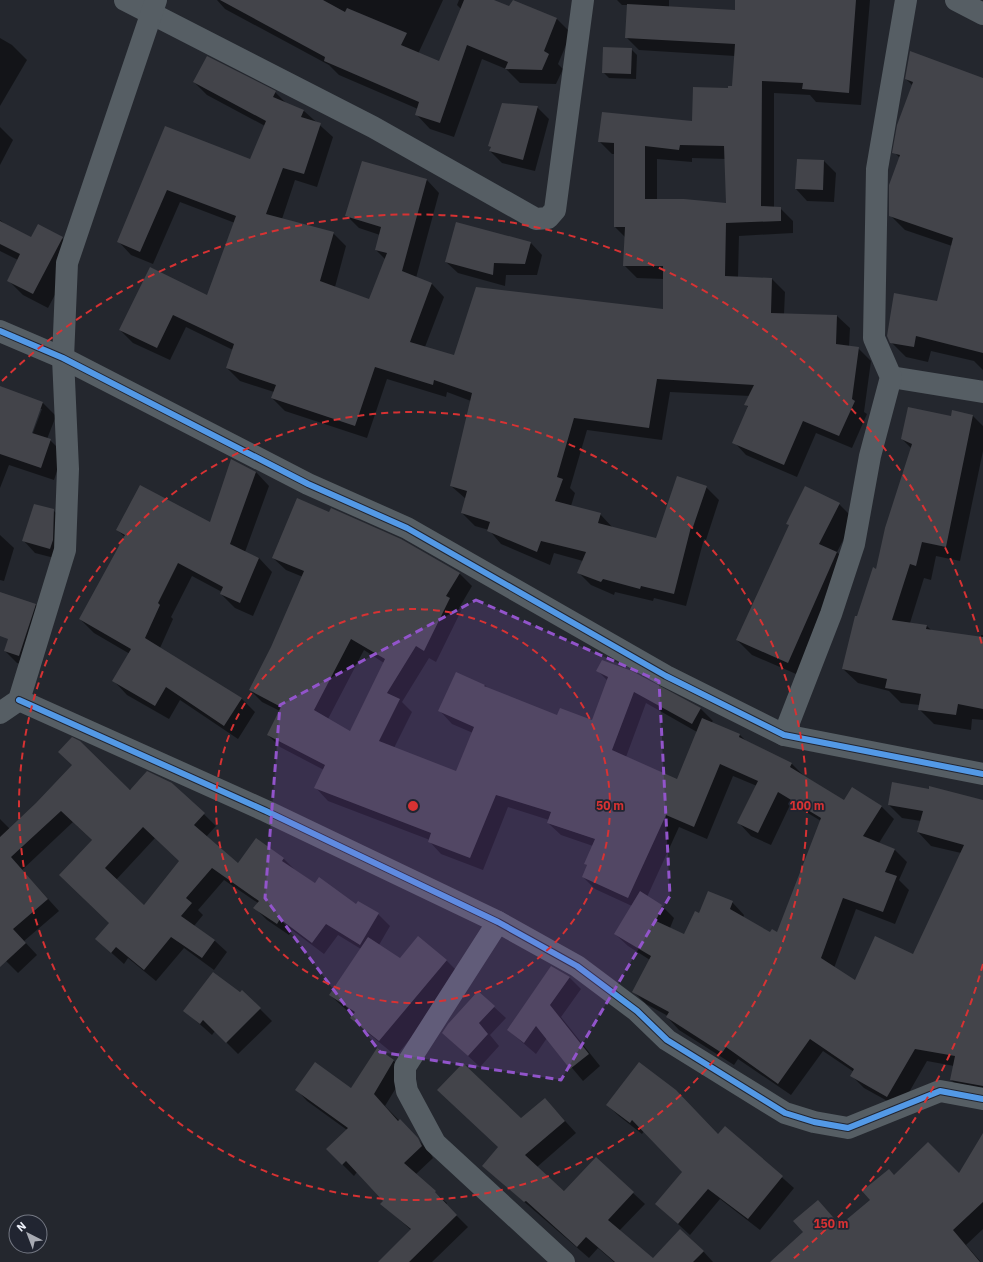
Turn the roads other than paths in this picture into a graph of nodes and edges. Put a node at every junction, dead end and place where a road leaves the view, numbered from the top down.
1 (125, 0) edge
2 (584, 0) edge
3 (906, 0) edge
4 (956, 0) edge
5 (153, 7) edge
6 (983, 14) edge
7 (0, 331) edge
8 (63, 358) junction
9 (891, 377) junction
10 (983, 392) edge
11 (19, 700) junction
12 (0, 713) edge
13 (784, 735) junction
14 (983, 774) edge
15 (498, 922) junction
16 (983, 1099) edge
17 (564, 1262) edge

1 - 5 street
2 - 5 street
3 - 9 street
4 - 6 street
5 - 8 street
7 - 8 street
8 - 11 street
8 - 13 street
9 - 10 street
9 - 13 street
11 - 12 street
11 - 15 street
13 - 14 street
15 - 16 street
15 - 17 street

